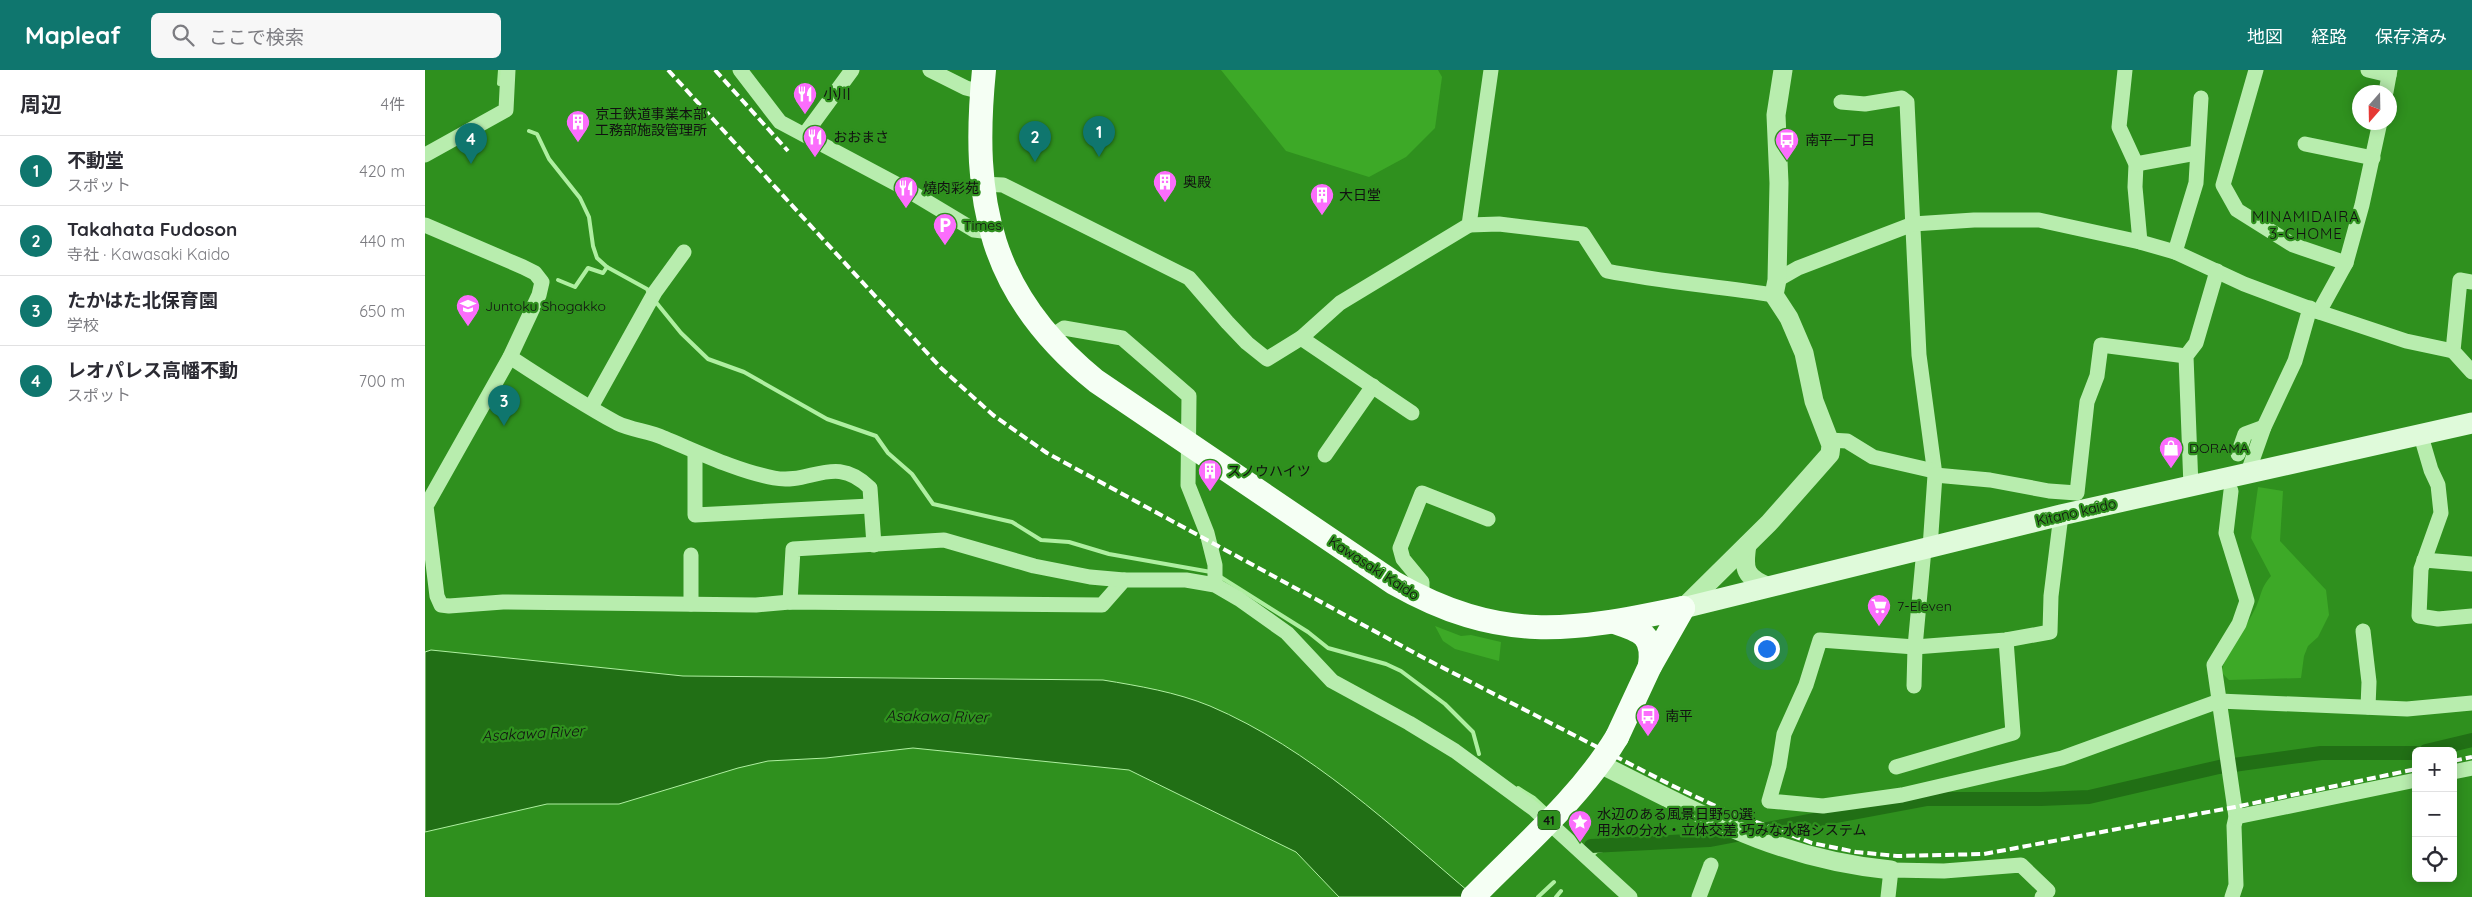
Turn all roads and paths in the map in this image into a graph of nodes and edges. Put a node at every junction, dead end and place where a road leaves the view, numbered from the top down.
1 (508, 70) edge
2 (740, 70) edge
3 (852, 70) edge
4 (929, 70) edge
5 (1491, 70) edge
6 (1783, 70) edge
7 (2125, 70) edge
8 (2256, 70) edge
9 (2368, 70) edge
10 (2390, 73) edge
11 (983, 81) edge
12 (2201, 98) dead end
13 (1841, 102) dead end
14 (2378, 130) edge
15 (805, 134) junction
16 (2305, 144) dead end
17 (2196, 153) junction
18 (425, 155) edge
19 (2373, 158) junction
20 (2136, 164) junction
21 (2196, 178) junction
22 (982, 184) junction
23 (2223, 185) junction
24 (1913, 224) junction
25 (425, 225) edge
26 (1469, 225) junction
27 (991, 232) junction
28 (2140, 242) junction
29 (684, 252) dead end
30 (2175, 252) junction
31 (2346, 263) junction
32 (2217, 271) junction
33 (2472, 282) edge
34 (1776, 287) junction
35 (2314, 310) junction
36 (1049, 338) junction
37 (1301, 338) junction
38 (2453, 351) junction
39 (2186, 356) junction
40 (510, 357) junction
41 (2472, 372) edge
42 (1373, 386) junction
43 (591, 407) junction
44 (1412, 413) dead end
45 (2472, 423) edge
46 (2264, 427) junction
47 (2421, 436) junction
48 (1829, 440) junction
49 (1189, 445) junction
50 (695, 452) junction
51 (2238, 454) dead end
52 (1325, 455) dead end
53 (1934, 473) junction
54 (2247, 475) junction
55 (2191, 487) junction
56 (2231, 491) dead end
57 (870, 506) junction
58 (2073, 506) junction
59 (1488, 518) dead end
60 (874, 545) junction
61 (1747, 545) junction
62 (1927, 549) junction
63 (691, 555) dead end
64 (2424, 560) junction
65 (2472, 564) edge
66 (1215, 578) junction
67 (1124, 580) junction
68 (1769, 587) junction
69 (1422, 599) junction
70 (790, 602) junction
71 (691, 604) junction
72 (1683, 608) junction
73 (2472, 616) edge
74 (1615, 622) junction
75 (2363, 632) dead end
76 (2005, 640) junction
77 (1915, 647) junction
78 (1650, 666) junction
79 (1914, 686) dead end
80 (2219, 700) junction
81 (2472, 703) edge
82 (2368, 707) junction
83 (1600, 764) junction
84 (1896, 767) dead end
85 (2472, 768) edge
86 (2457, 771) edge
87 (2412, 781) edge
88 (2236, 817) junction
89 (1711, 865) dead end
90 (1891, 870) junction
91 (1473, 897) edge
92 (1630, 897) edge
93 (1699, 897) edge
94 (1888, 897) edge
95 (2042, 897) edge
96 (2232, 897) edge

1 - 18 street
2 - 15 street
3 - 15 street
4 - 11 street
5 - 26 street
6 - 34 street
7 - 20 street
8 - 23 street
9 - 10 street
11 - 22 main road, Kawasaki Kaido / 41
12 - 17 street
13 - 24 street
14 - 19 street
15 - 27 street
16 - 19 street
17 - 20 street
17 - 21 street
19 - 31 street
20 - 28 street
21 - 23 street
21 - 30 street
22 - 27 main road, Kawasaki Kaido / 41
22 - 37 street
23 - 31 street
24 - 28 street
24 - 34 street
24 - 53 street
25 - 40 street
26 - 34 street
26 - 37 street
27 - 36 main road, Kawasaki Kaido / 41
28 - 30 street
29 - 43 street
30 - 32 street
31 - 35 street
32 - 35 street
32 - 39 street
33 - 38 street
34 - 48 street
35 - 38 street
35 - 46 street
36 - 49 main road, Kawasaki Kaido / 41
36 - 49 street
37 - 42 street
38 - 41 street
39 - 55 street
39 - 58 street
40 - 43 street
40 - 71 street
42 - 44 street
42 - 52 street
43 - 50 street
45 - 47 main road, Kitano kaido
46 - 51 street
46 - 54 street
47 - 54 main road, Kitano kaido
47 - 64 street
48 - 53 street
48 - 61 street
49 - 66 street
49 - 69 main road, Kawasaki Kaido / 41
50 - 57 street
50 - 57 street
53 - 58 street
53 - 62 street
54 - 55 main road, Kitano kaido
55 - 58 main road, Kitano kaido
56 - 80 street
57 - 60 street
58 - 62 main road, Kitano kaido
58 - 76 street
59 - 69 street
60 - 67 street
60 - 70 street
61 - 68 street
61 - 72 street
62 - 68 main road, Kitano kaido
62 - 77 street
63 - 71 street
64 - 65 street
64 - 73 street
66 - 67 street
66 - 92 street
67 - 70 street
68 - 72 main road, Kitano kaido
69 - 74 main road, Kawasaki Kaido / 41
70 - 71 street
72 - 74 main road, Kawasaki Kaido / 41
72 - 78 main road, 41
74 - 78 main road, 41
75 - 82 street
76 - 77 street
76 - 84 street
77 - 79 street
77 - 80 street
78 - 83 main road, 41, bridge
80 - 82 street
80 - 88 street
81 - 82 street
83 - 90 street
83 - 91 main road, 41, bridge
85 - 86 street
87 - 88 street
88 - 96 street
89 - 93 street
90 - 94 street
90 - 95 street

